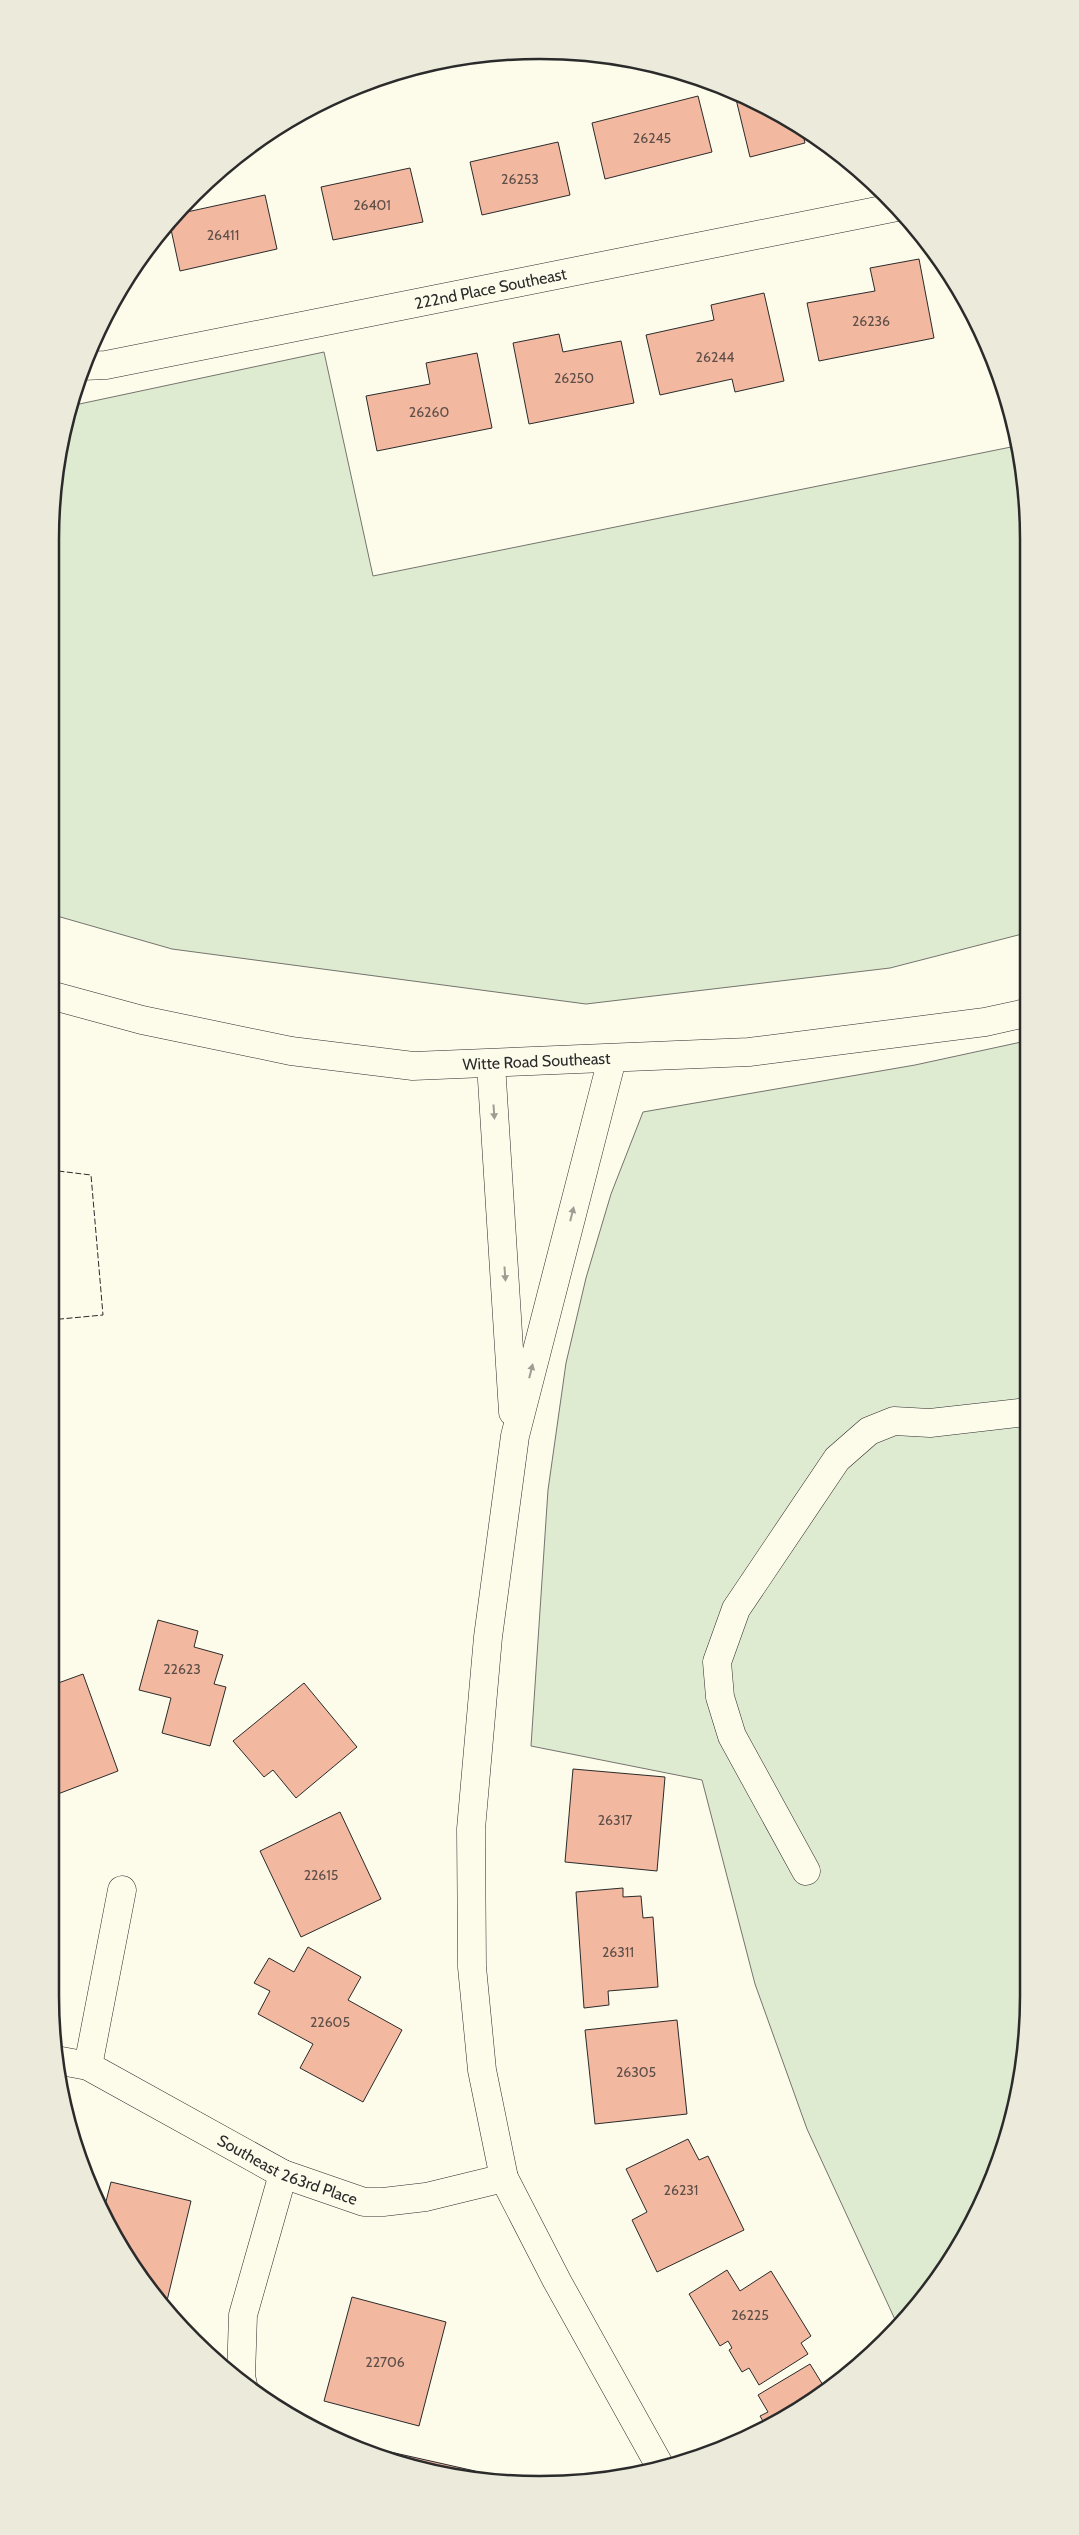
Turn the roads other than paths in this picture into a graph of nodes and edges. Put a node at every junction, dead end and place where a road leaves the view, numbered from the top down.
1 (888, 209) edge
2 (92, 365) edge
3 (59, 998) edge
4 (1020, 1015) edge
5 (612, 1059) junction
6 (491, 1064) junction
7 (1020, 1413) edge
8 (515, 1436) junction
9 (806, 1871) dead end
10 (122, 1890) dead end
11 (64, 2061) edge
12 (88, 2066) junction
13 (283, 2174) junction
14 (504, 2178) junction
15 (241, 2372) edge
16 (657, 2461) edge

1 - 2 street, 222nd Place Southeast
3 - 6 street, Witte Road Southeast
4 - 5 street, Witte Road Southeast
5 - 6 street, Witte Road Southeast
8 -> 5 street
6 -> 8 street
7 - 9 street
8 - 14 street
10 - 12 street
11 - 12 street, Southeast 263rd Place
12 - 13 street, Southeast 263rd Place
13 - 14 street, Southeast 263rd Place
13 - 15 street
14 - 16 street

